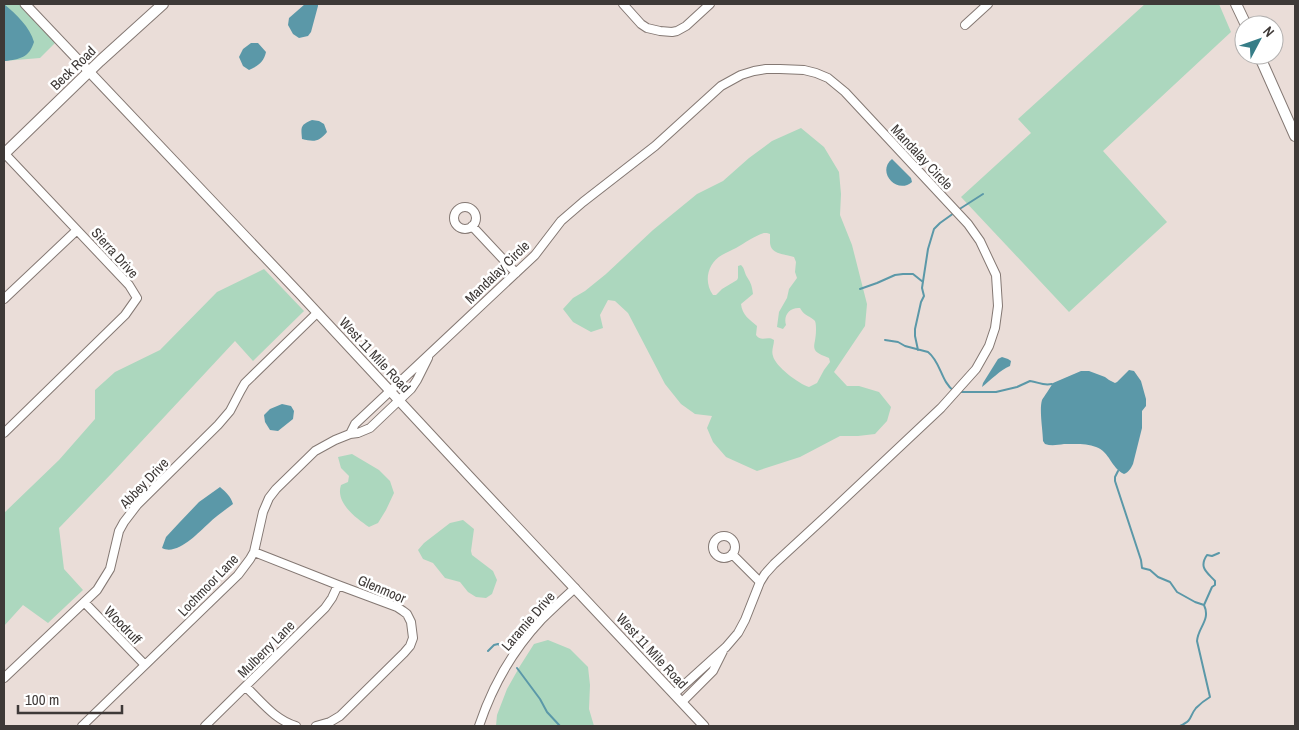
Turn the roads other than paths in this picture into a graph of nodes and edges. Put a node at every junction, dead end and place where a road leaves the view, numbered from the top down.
1 (25, 4) edge
2 (163, 4) edge
3 (623, 4) edge
4 (710, 4) edge
5 (988, 4) edge
6 (966, 25) dead end
7 (1263, 65) edge
8 (89, 72) junction
9 (1295, 136) edge
10 (4, 154) edge
11 (472, 226) dead end
12 (77, 230) junction
13 (516, 273) junction
14 (4, 299) edge
15 (317, 313) junction
16 (431, 352) junction
17 (390, 391) junction
18 (398, 400) junction
19 (4, 433) edge
20 (350, 434) junction
21 (254, 552) junction
22 (732, 554) dead end
23 (760, 582) junction
24 (338, 585) junction
25 (575, 588) junction
26 (84, 602) junction
27 (726, 647) junction
28 (145, 665) junction
29 (4, 678) edge
30 (246, 687) junction
31 (674, 694) junction
32 (682, 702) junction
33 (82, 726) edge
34 (206, 726) edge
35 (296, 726) edge
36 (316, 726) edge
37 (479, 726) edge
38 (704, 726) edge

1 - 8 street, West 11 Mile Road
2 - 8 main road, Beck Road
3 - 4 street
5 - 6 street
7 - 9 main road
8 - 10 main road, Beck Road
8 - 15 street, West 11 Mile Road
10 - 12 street, Sierra Drive
11 - 13 street
12 - 14 street
12 - 19 street, Sierra Drive
13 - 16 street, Mandalay Circle
13 - 23 street, Mandalay Circle
15 - 17 street, West 11 Mile Road
15 - 26 street, Abbey Drive
16 - 17 street, Mandalay Circle
16 - 18 street, Lochmoor Lane
17 - 18 street, West 11 Mile Road
17 - 20 street, Mandalay Circle
18 - 20 street, Lochmoor Lane
18 - 25 street, West 11 Mile Road
20 - 21 street, Lochmoor Lane
21 - 24 street, Glenmoor
21 - 28 street, Lochmoor Lane
22 - 23 street
23 - 27 street, Mandalay Circle
24 - 30 street, Mulberry Lane
24 - 36 street, Glenmoor
25 - 31 street, West 11 Mile Road
25 - 37 street, Laramie Drive
26 - 28 street, Woodruff
26 - 29 street, Abbey Drive
27 - 31 street, Mandalay Circle
27 - 32 street
28 - 33 street, Lochmoor Lane
30 - 34 street, Mulberry Lane
30 - 35 street
31 - 32 street, West 11 Mile Road
32 - 38 street, West 11 Mile Road

